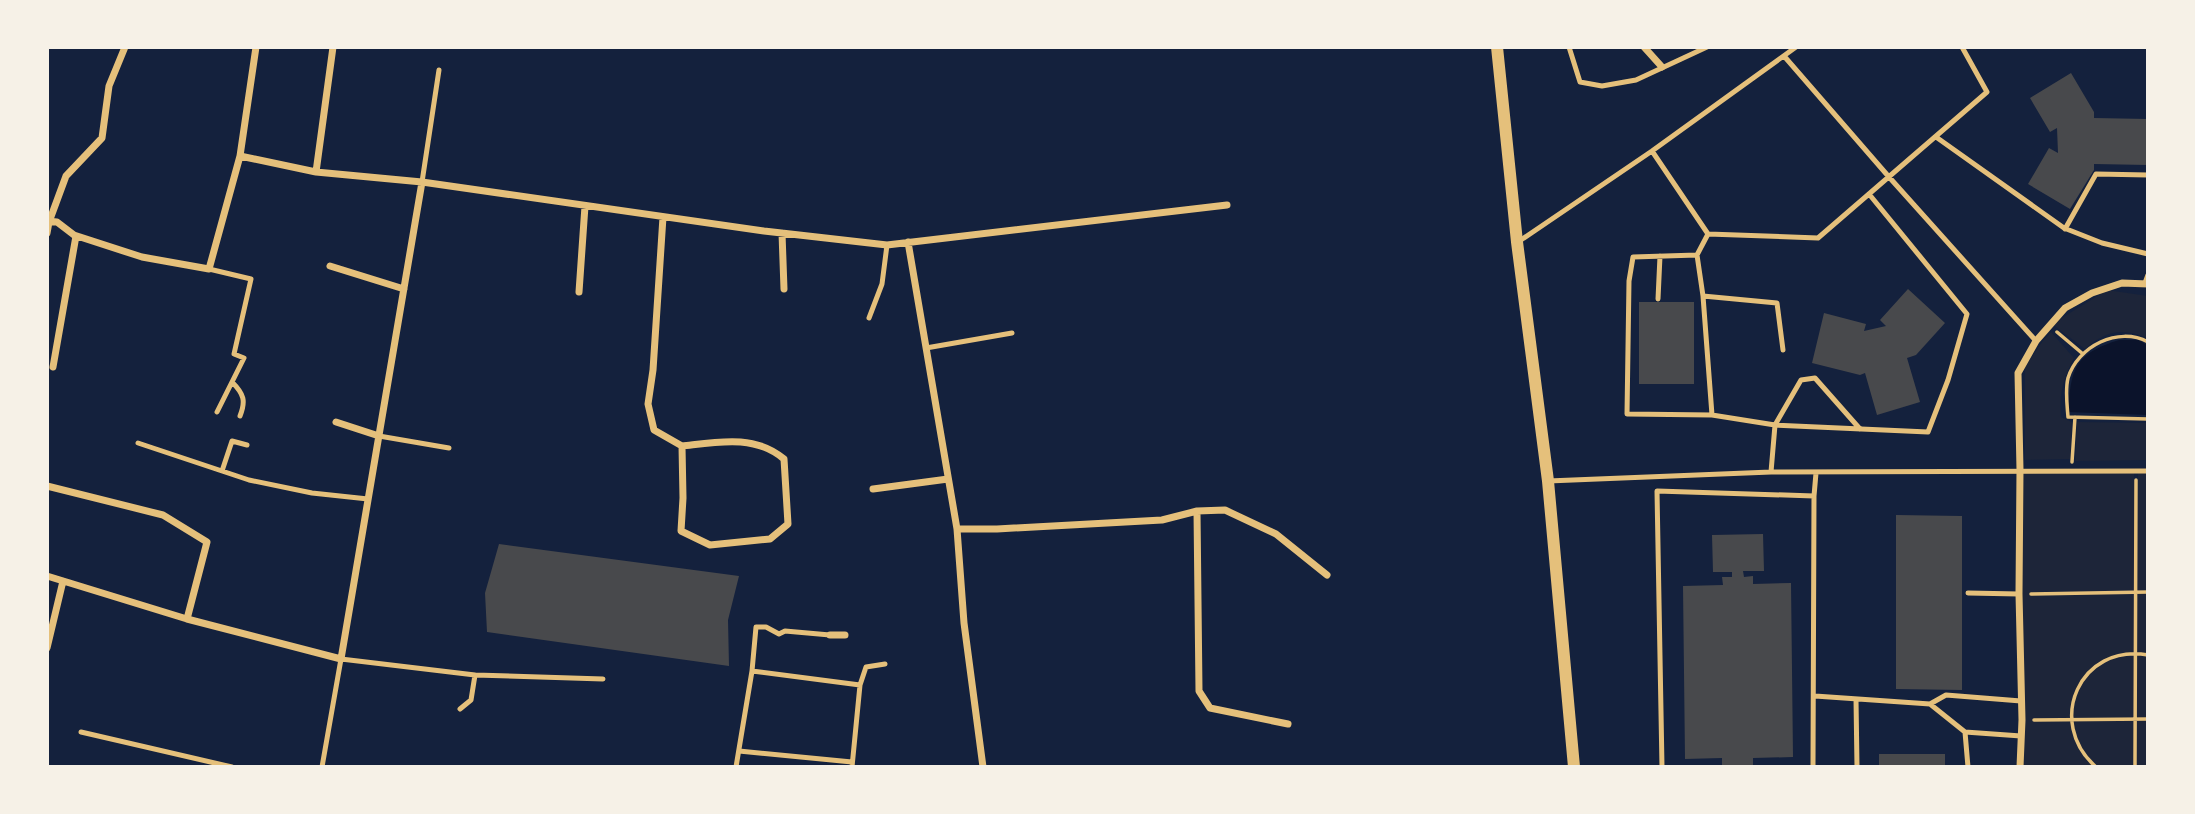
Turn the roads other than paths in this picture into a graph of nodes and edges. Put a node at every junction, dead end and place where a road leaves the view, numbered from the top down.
1 (125, 47) edge
2 (256, 47) edge
3 (332, 47) edge
4 (1497, 47) edge
5 (1569, 47) edge
6 (1644, 47) edge
7 (1707, 47) edge
8 (1796, 47) edge
9 (1962, 47) edge
10 (1784, 56) junction
11 (1662, 66) junction
12 (439, 70) dead end
13 (1936, 137) junction
14 (1652, 151) junction
15 (240, 156) junction
16 (317, 172) junction
17 (2148, 175) edge
18 (1889, 177) junction
19 (422, 182) junction
20 (1869, 194) junction
21 (1227, 205) dead end
22 (585, 206) junction
23 (663, 217) junction
24 (48, 221) edge
25 (2065, 229) junction
26 (47, 233) edge
27 (782, 233) junction
28 (1708, 234) junction
29 (76, 236) junction
30 (1517, 242) junction
31 (908, 243) junction
32 (887, 245) junction
33 (2148, 254) edge
34 (1697, 255) junction
35 (1660, 256) junction
36 (330, 267) dead end
37 (209, 269) junction
38 (2147, 281) edge
39 (404, 289) junction
40 (784, 289) dead end
41 (579, 292) dead end
42 (1703, 296) junction
43 (1658, 299) dead end
44 (869, 318) dead end
45 (1012, 333) dead end
46 (2036, 341) junction
47 (926, 348) junction
48 (1783, 350) dead end
49 (53, 367) dead end
50 (232, 382) junction
51 (217, 412) dead end
52 (1712, 415) junction
53 (240, 416) dead end
54 (336, 422) dead end
55 (1776, 425) junction
56 (1860, 429) junction
57 (379, 436) junction
58 (138, 443) dead end
59 (247, 445) dead end
60 (682, 446) junction
61 (449, 448) dead end
62 (222, 471) junction
63 (2020, 471) junction
64 (2148, 471) edge
65 (1771, 472) junction
66 (1816, 472) junction
67 (948, 479) junction
68 (1548, 481) junction
69 (47, 486) edge
70 (873, 489) dead end
71 (1814, 496) junction
72 (368, 499) junction
73 (1197, 511) junction
74 (957, 529) junction
75 (1326, 575) dead end
76 (47, 576) edge
77 (63, 581) junction
78 (1968, 593) dead end
79 (2019, 594) junction
80 (187, 619) junction
81 (830, 635) joint
82 (845, 635) dead end
83 (47, 648) edge
84 (341, 659) junction
85 (885, 664) dead end
86 (752, 671) junction
87 (475, 675) junction
88 (603, 679) dead end
89 (860, 685) junction
90 (1815, 696) junction
91 (1856, 699) junction
92 (2021, 701) junction
93 (1930, 704) junction
94 (460, 709) dead end
95 (1287, 724) dead end
96 (81, 732) dead end
97 (1965, 732) junction
98 (2021, 736) junction
99 (739, 751) junction
100 (852, 764) edge
101 (232, 767) edge
102 (322, 767) edge
103 (736, 767) edge
104 (983, 767) edge
105 (1574, 767) edge
106 (1662, 767) edge
107 (1813, 767) edge
108 (1857, 767) edge
109 (1968, 767) edge
110 (2020, 767) edge

1 - 24 street
2 - 15 street
3 - 16 street
4 - 30 street
5 - 11 lane
6 - 11 street
7 - 11 lane
8 - 10 lane
9 - 13 lane
10 - 14 lane
10 - 18 lane
12 - 19 lane
13 - 18 lane
13 - 25 lane
14 - 28 lane
14 - 30 lane
15 - 16 street
15 - 37 street
16 - 19 street
17 - 25 lane
18 - 20 lane
18 - 46 lane
19 - 22 street
19 - 39 street
20 - 28 lane
20 - 56 lane
21 - 31 street
22 - 23 street
22 - 41 street
23 - 27 street
23 - 60 street
24 - 26 street
24 - 29 street
25 - 33 lane
27 - 32 street
27 - 40 street
28 - 34 lane
29 - 37 street
29 - 49 street
30 - 68 street
31 - 32 street
31 - 47 street
32 - 44 lane
34 - 35 lane
34 - 42 lane
35 - 43 lane
35 - 52 lane
36 - 39 street
37 - 50 lane
38 - 46 street
39 - 57 street
42 - 48 lane
42 - 52 lane
45 - 47 lane
46 - 63 street
47 - 67 street
50 - 51 lane
50 - 53 lane
52 - 55 lane
54 - 57 street
55 - 56 lane
55 - 56 lane
55 - 65 lane
57 - 61 lane
57 - 72 street
58 - 62 lane
59 - 62 lane
60 - 60 street
62 - 72 lane
63 - 64 lane
63 - 66 lane
63 - 79 street
65 - 66 lane
65 - 68 lane
66 - 71 lane
67 - 70 street
67 - 74 street
68 - 105 street
69 - 80 street
71 - 90 lane
71 - 106 lane
72 - 84 street
73 - 74 street
73 - 75 street
73 - 95 street
74 - 104 street
76 - 77 street
77 - 80 street
77 - 83 street
78 - 79 lane
79 - 92 street
80 - 84 street
81 - 82 street
81 - 86 lane
84 - 87 lane
84 - 102 lane
85 - 89 lane
86 - 89 lane
86 - 99 lane
87 - 88 lane
87 - 94 lane
89 - 100 lane
90 - 91 lane
90 - 107 lane
91 - 93 lane
91 - 108 lane
92 - 93 lane
92 - 98 street
93 - 97 lane
96 - 101 lane
97 - 98 lane
97 - 109 lane
98 - 110 street
99 - 100 lane
99 - 103 lane

